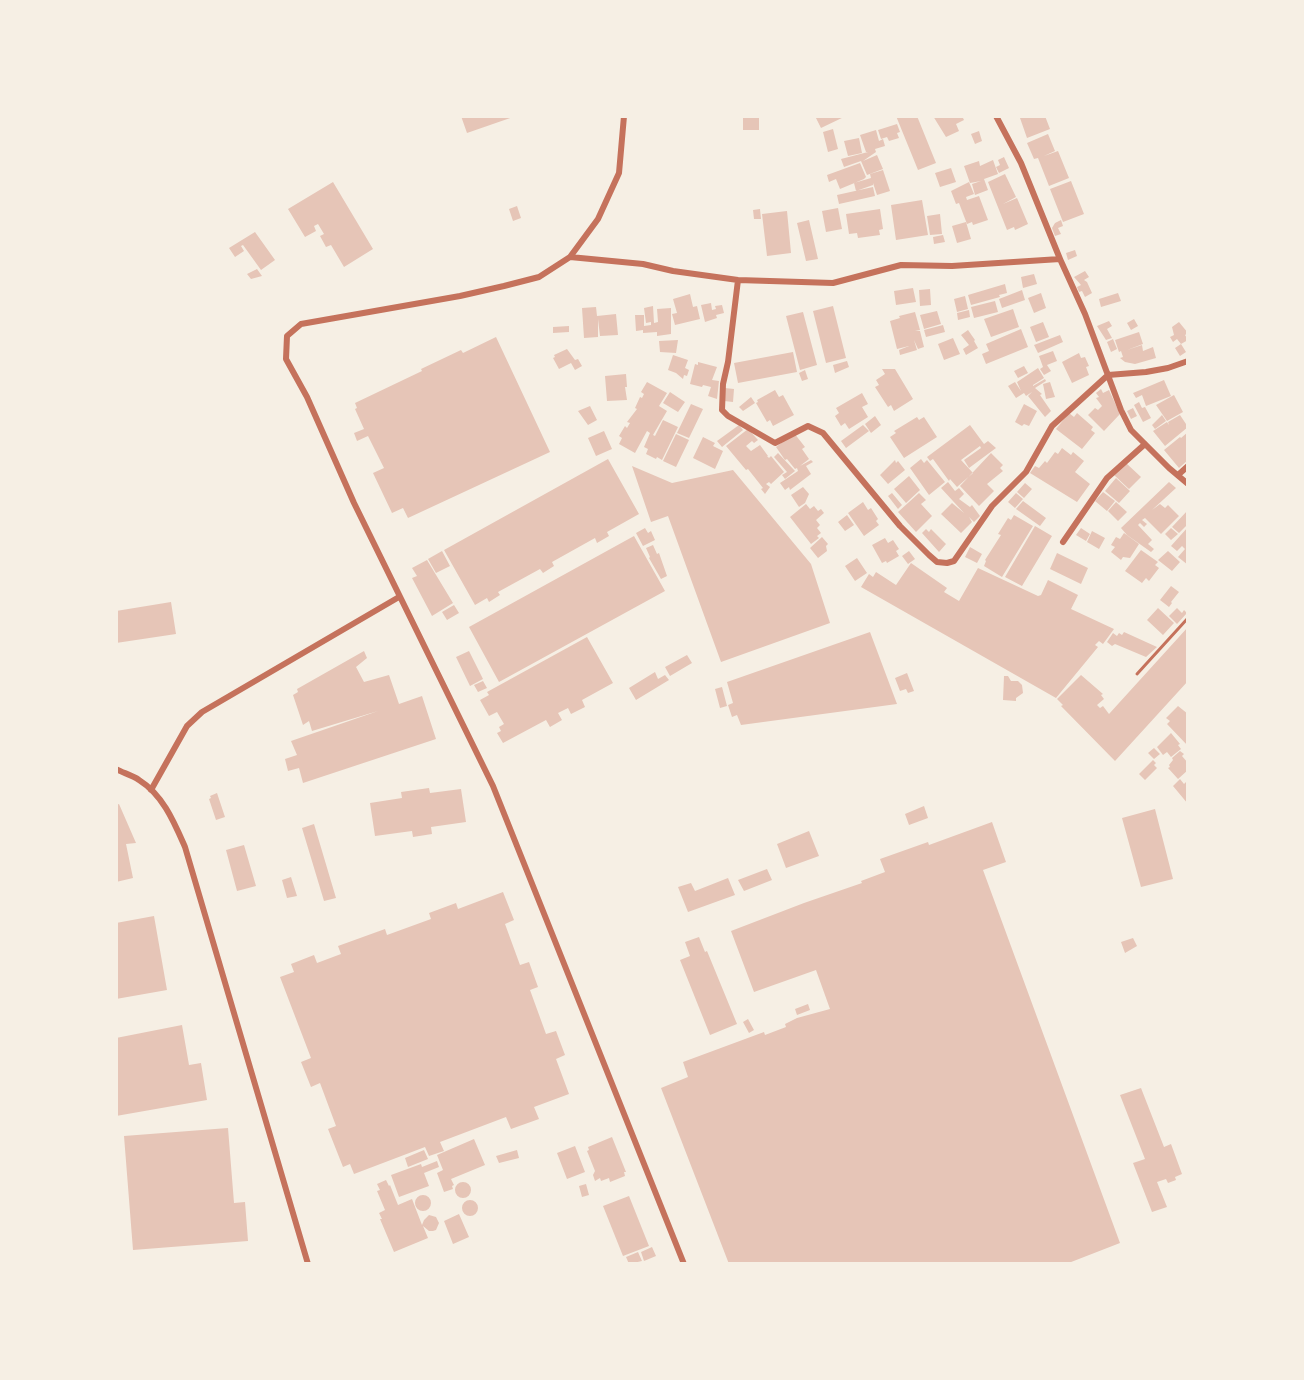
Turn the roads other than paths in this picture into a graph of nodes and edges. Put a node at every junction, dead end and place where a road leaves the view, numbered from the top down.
1 (624, 116) edge
2 (996, 116) edge
3 (570, 257) junction
4 (1060, 259) junction
5 (738, 280) junction
6 (1188, 361) edge
7 (1108, 375) junction
8 (1145, 444) junction
9 (1188, 466) edge
10 (1178, 475) junction
11 (1188, 484) edge
12 (1063, 542) dead end
13 (399, 597) junction
14 (1188, 618) edge
15 (1137, 674) dead end
16 (116, 769) edge
17 (151, 790) junction
18 (308, 1264) edge
19 (684, 1264) edge

1 - 3 street
2 - 4 street
3 - 5 street
3 - 13 street
4 - 5 street
4 - 7 street
5 - 7 street
6 - 7 street
7 - 8 street
8 - 10 street
8 - 12 street
9 - 10 street
10 - 11 street
13 - 17 street
13 - 19 street
14 - 15 lane
16 - 17 street
17 - 18 street

